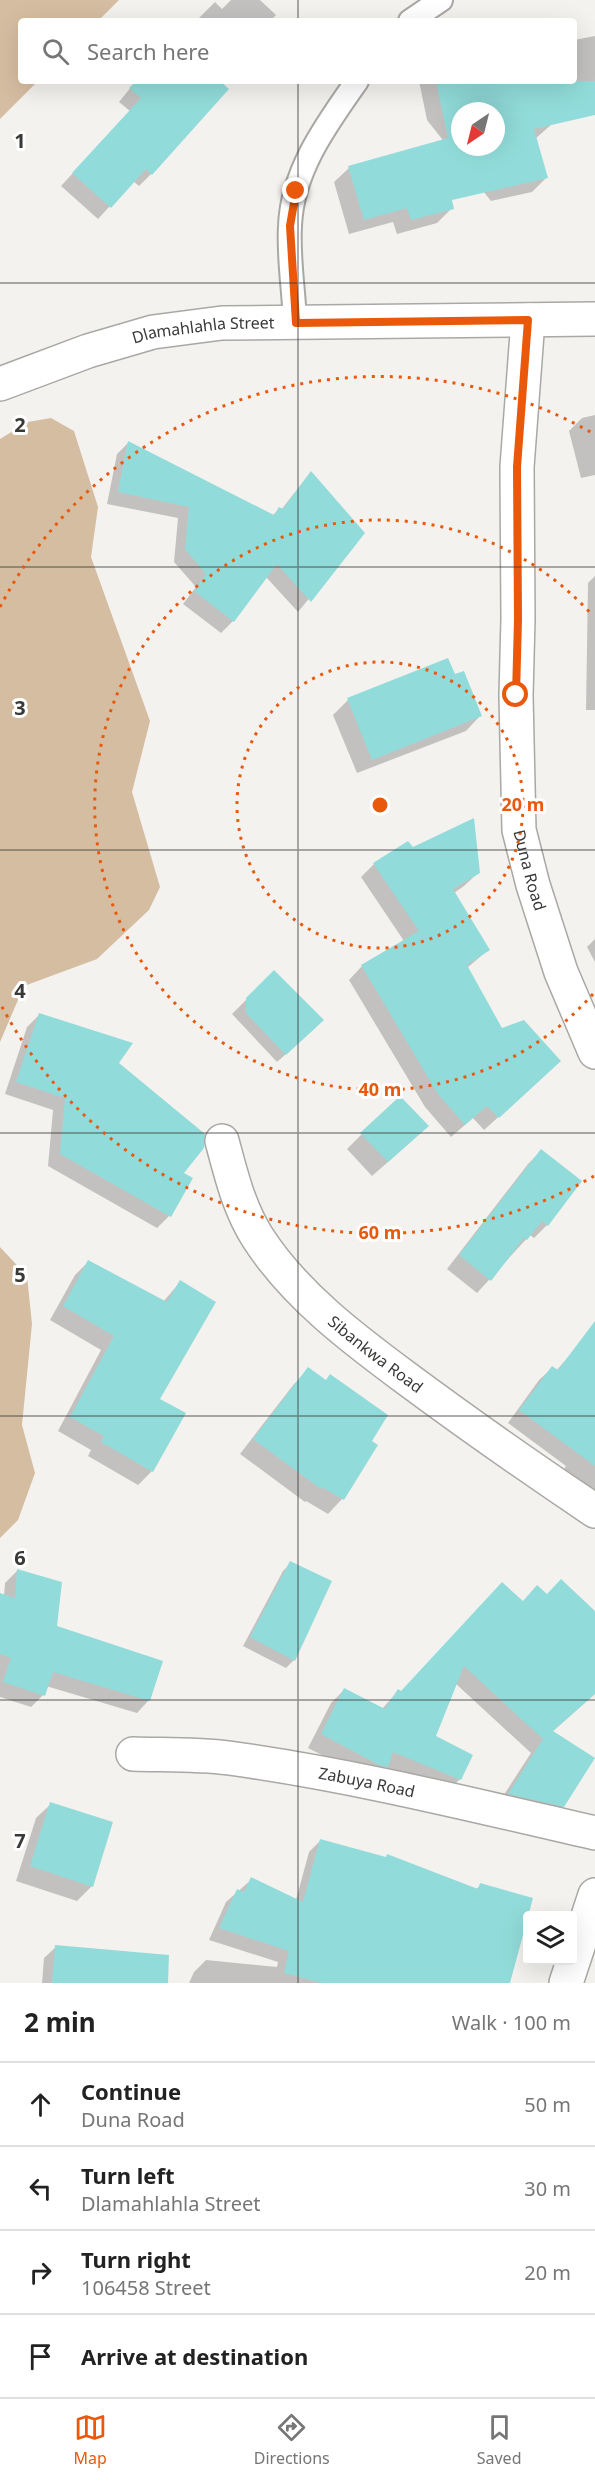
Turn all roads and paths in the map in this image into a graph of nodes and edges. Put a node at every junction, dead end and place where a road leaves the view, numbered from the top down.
1 (441, 0) edge
2 (414, 18) edge
3 (355, 84) edge
4 (595, 319) edge
5 (528, 320) junction
6 (296, 323) junction
7 (0, 384) edge
8 (595, 1052) edge
9 (222, 1141) dead end
10 (595, 1511) edge
11 (133, 1754) dead end
12 (595, 1833) edge
13 (595, 1895) edge
14 (566, 1983) edge

1 - 2 lane
3 - 6 lane
4 - 5 street, Dlamahlahla Street
5 - 6 street, Dlamahlahla Street
5 - 8 street, Duna Road
6 - 7 street, Dlamahlahla Street
9 - 10 street, Sibankwa Road
11 - 12 street, Zabuya Road
13 - 14 street

